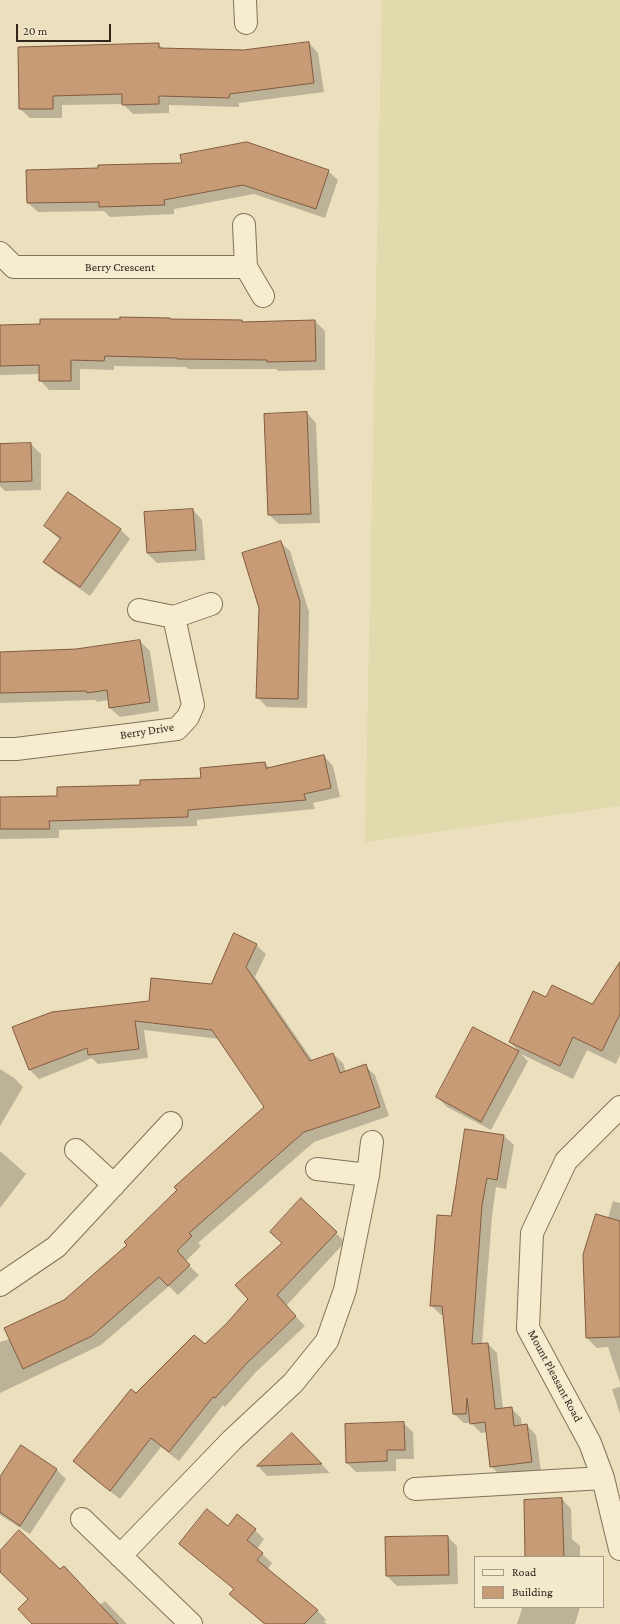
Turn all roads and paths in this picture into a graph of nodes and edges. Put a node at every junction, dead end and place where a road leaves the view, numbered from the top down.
1 (245, 0) edge
2 (246, 23) dead end
3 (244, 225) dead end
4 (0, 253) edge
5 (246, 267) junction
6 (263, 296) dead end
7 (211, 604) dead end
8 (138, 610) dead end
9 (174, 616) junction
10 (0, 749) edge
11 (620, 1107) edge
12 (171, 1123) dead end
13 (372, 1142) dead end
14 (76, 1150) dead end
15 (317, 1169) dead end
16 (368, 1175) junction
17 (114, 1185) junction
18 (0, 1285) edge
19 (603, 1478) junction
20 (416, 1490) dead end
21 (82, 1519) dead end
22 (620, 1549) edge
23 (120, 1556) junction
24 (191, 1624) edge

1 - 2 street
3 - 5 street
4 - 5 street, Berry Crescent
5 - 6 street
7 - 9 street
8 - 9 street
9 - 10 street, Berry Drive
11 - 19 street, Mount Pleasant Road
12 - 17 street
13 - 16 street
14 - 17 street
15 - 16 street
16 - 23 street
17 - 18 street
19 - 20 street
19 - 22 street, Mount Pleasant Road
21 - 23 street
23 - 24 street

